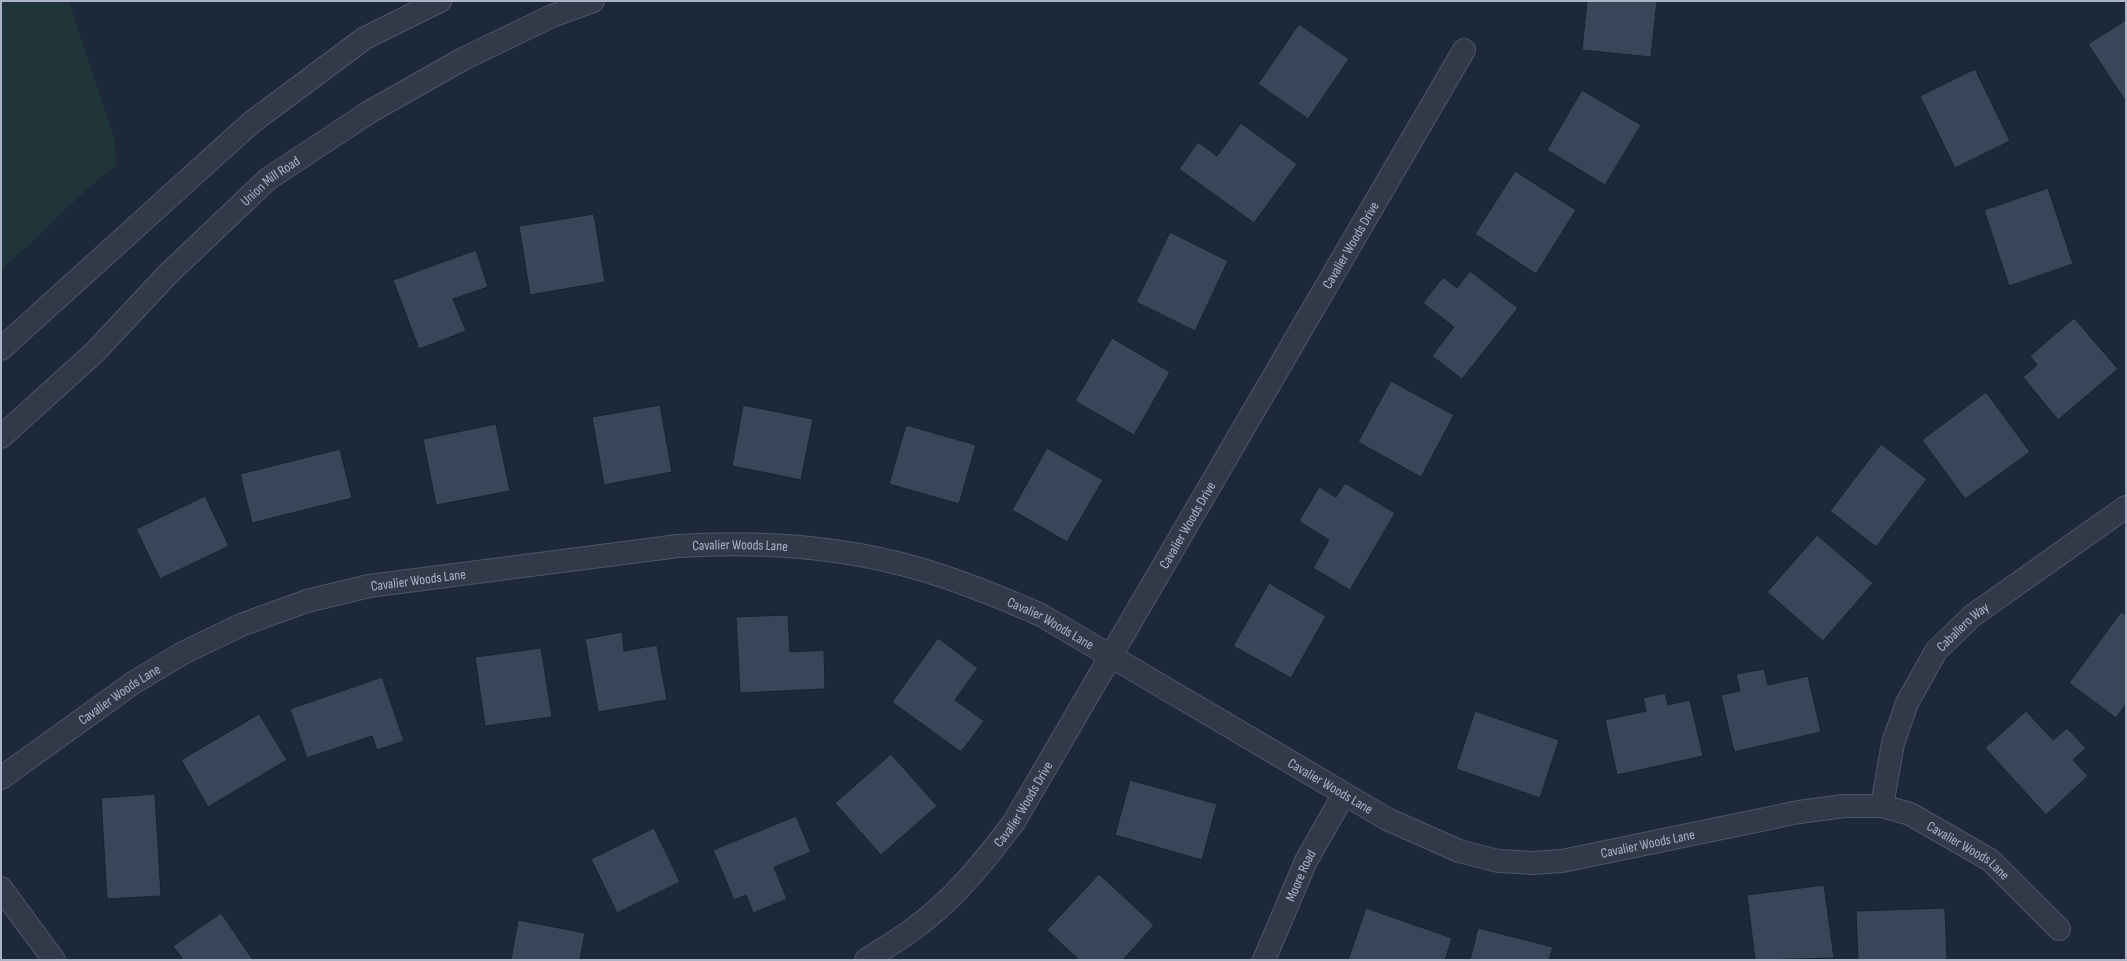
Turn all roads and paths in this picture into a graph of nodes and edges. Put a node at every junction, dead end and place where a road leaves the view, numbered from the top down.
1 (440, 1) edge
2 (593, 1) edge
3 (1464, 50) dead end
4 (1, 349) edge
5 (1, 436) edge
6 (2126, 507) edge
7 (1111, 656) junction
8 (1, 778) edge
9 (1344, 794) junction
10 (1882, 806) junction
11 (1, 888) edge
12 (2059, 929) dead end
13 (54, 960) edge
14 (866, 960) edge
15 (1264, 960) edge

1 - 4 street
2 - 5 street, Union Mill Road
3 - 7 street, Cavalier Woods Drive
6 - 10 street, Caballero Way
7 - 8 street, Cavalier Woods Lane
7 - 9 street, Cavalier Woods Lane
7 - 14 street, Cavalier Woods Drive
9 - 10 street, Cavalier Woods Lane
9 - 15 street, Moore Road
10 - 12 street, Cavalier Woods Lane
11 - 13 street

